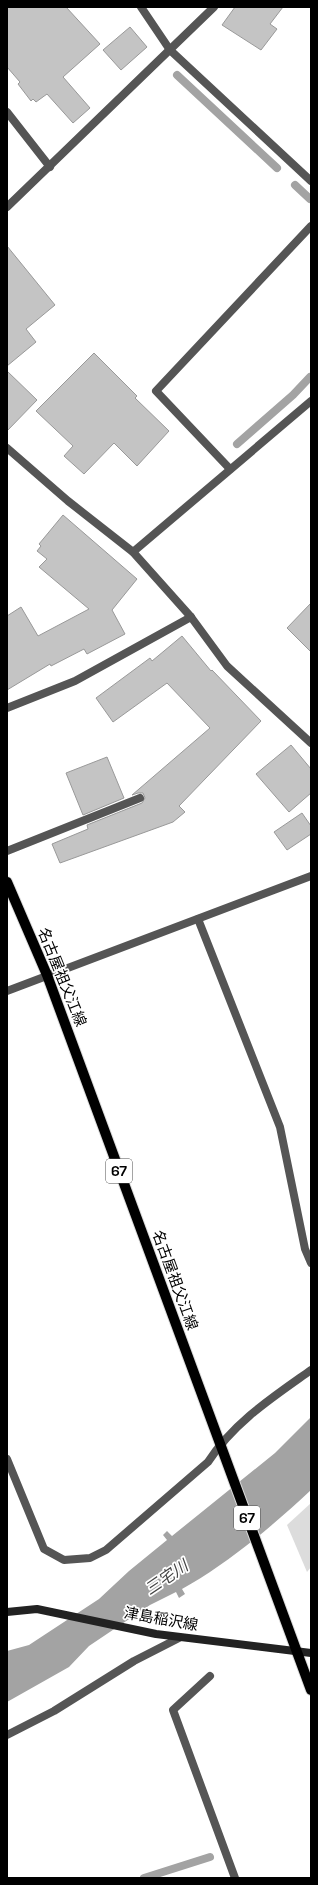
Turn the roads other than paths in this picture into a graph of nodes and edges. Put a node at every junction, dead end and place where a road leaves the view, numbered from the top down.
1 (141, 7) edge
2 (214, 7) edge
3 (170, 50) junction
4 (7, 112) edge
5 (50, 166) junction
6 (311, 181) edge
7 (7, 207) edge
8 (311, 226) edge
9 (311, 401) edge
10 (7, 448) edge
11 (230, 470) junction
12 (133, 552) junction
13 (191, 617) junction
14 (7, 708) edge
15 (311, 743) edge
16 (140, 798) dead end
17 (7, 851) edge
18 (311, 876) edge
19 (7, 882) edge
20 (198, 919) junction
21 (47, 975) junction
22 (7, 991) edge
23 (311, 1263) edge
24 (311, 1370) edge
25 (219, 1444) junction
26 (7, 1459) edge
27 (7, 1612) edge
28 (179, 1638) junction
29 (296, 1652) junction
30 (311, 1652) edge
31 (210, 1676) dead end
32 (311, 1690) edge
33 (7, 1735) edge
34 (235, 1878) edge

1 - 3 street
2 - 3 street
3 - 5 street
3 - 6 street
4 - 5 street
5 - 7 street
8 - 11 street
9 - 11 street
10 - 12 street
11 - 12 street
12 - 13 street
13 - 14 street
13 - 15 street
16 - 17 street
18 - 20 street
19 - 21 main road, 名古屋祖父江線 / 67
20 - 21 street
20 - 23 street
21 - 22 street
21 - 25 main road, 名古屋祖父江線 / 67
24 - 25 street
25 - 26 street
25 - 29 main road, 名古屋祖父江線 / 67
27 - 28 main road, 津島稲沢線
28 - 29 main road, 津島稲沢線
28 - 33 street
29 - 30 main road, 津島稲沢線
29 - 32 main road, 名古屋祖父江線 / 67
31 - 34 street

